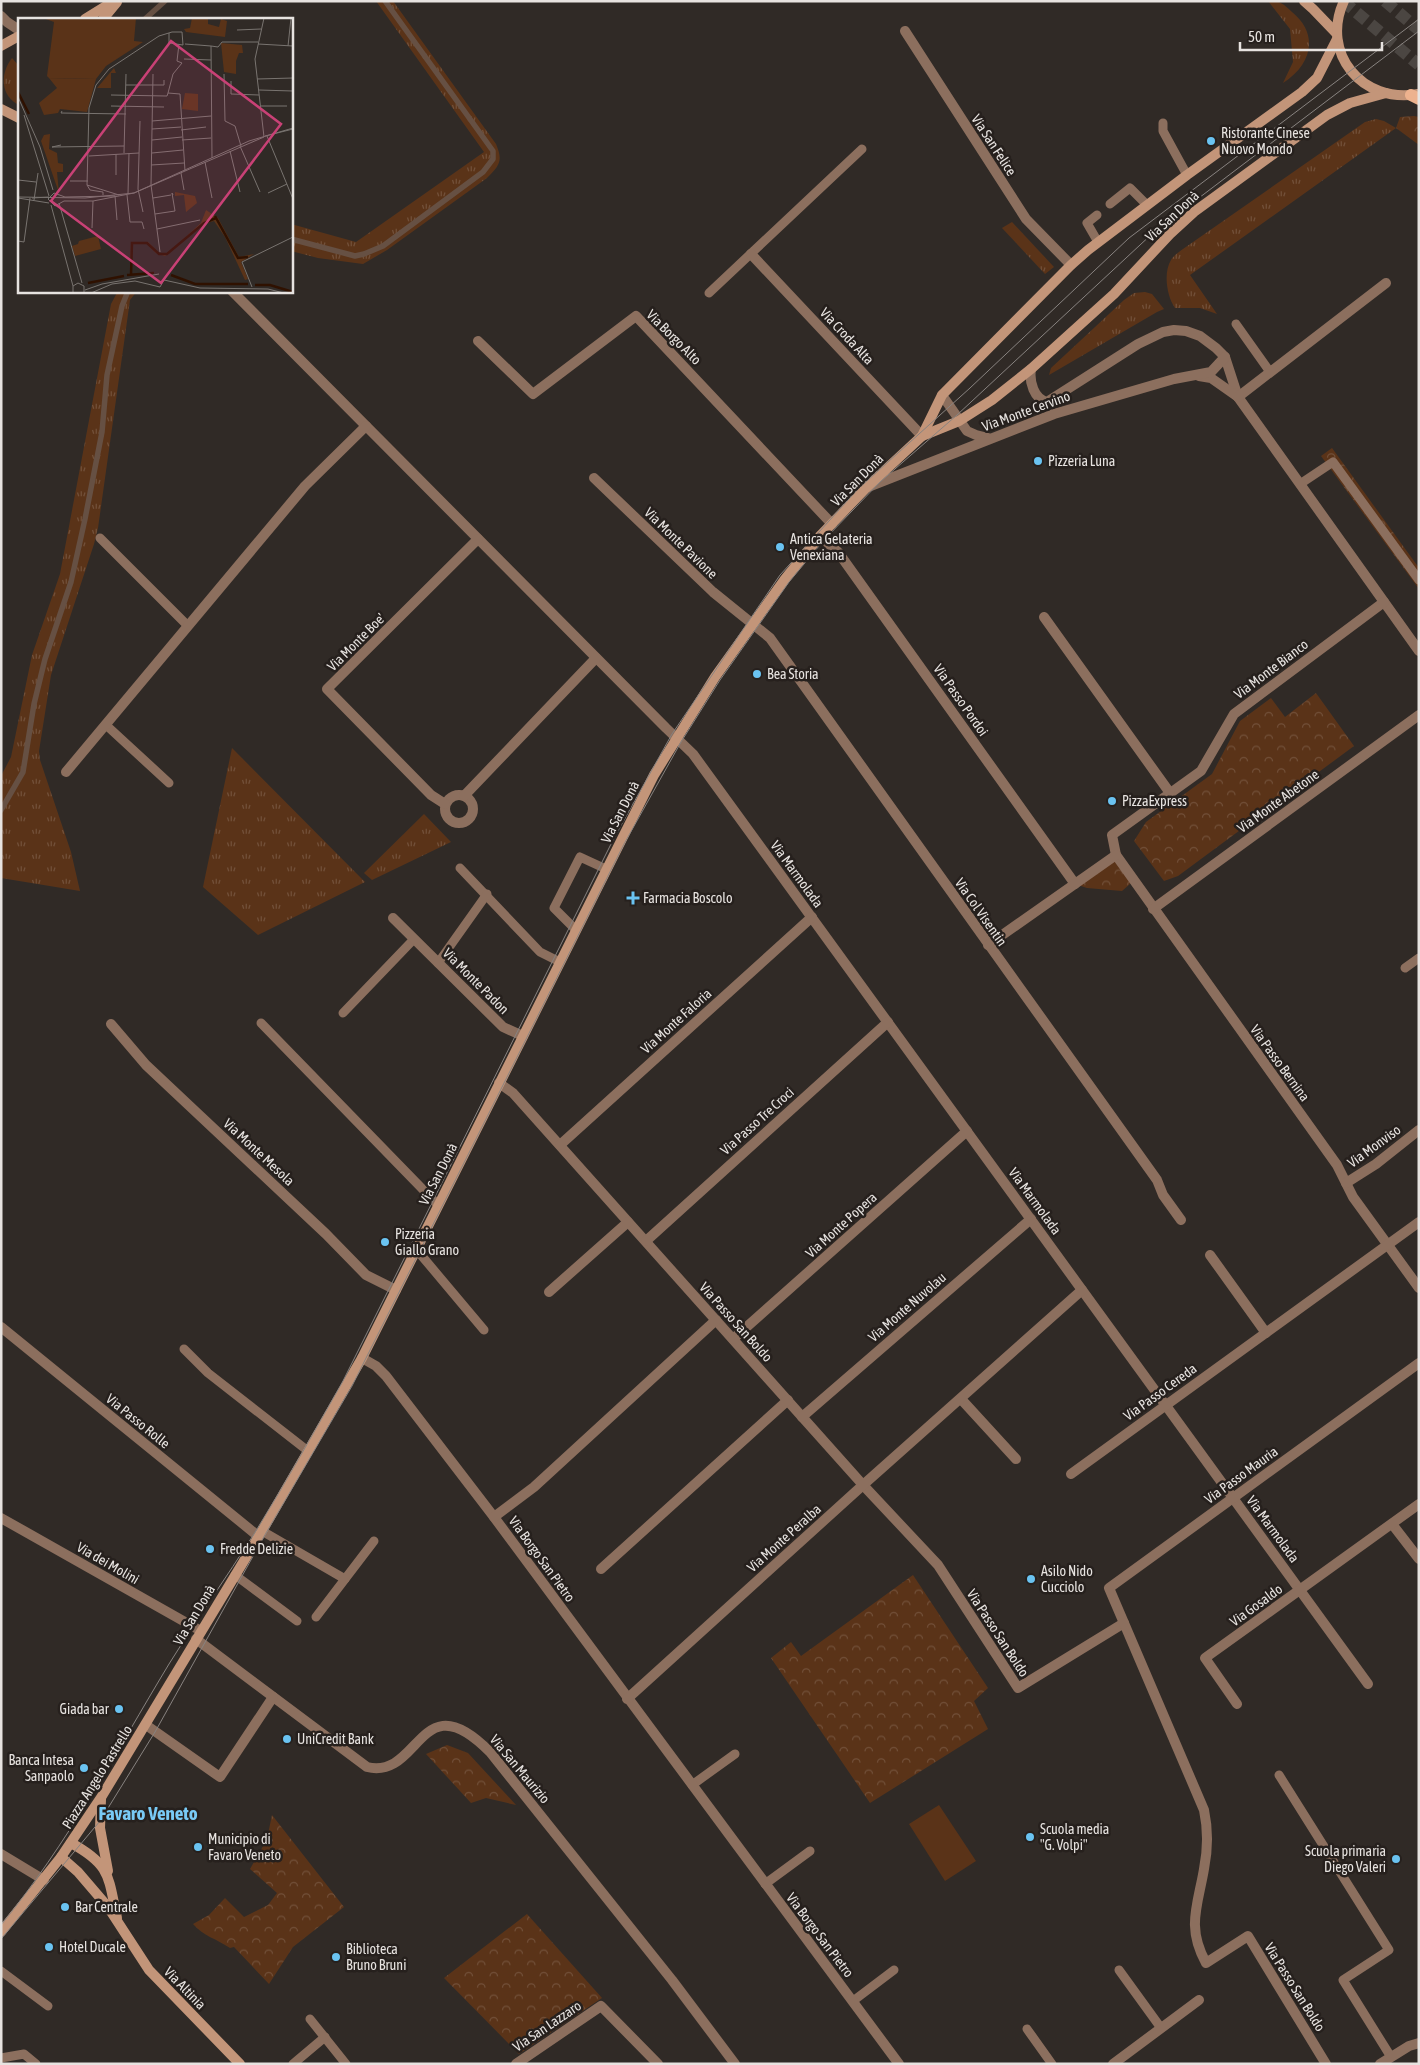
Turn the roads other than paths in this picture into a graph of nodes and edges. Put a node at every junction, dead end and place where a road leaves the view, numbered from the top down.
1 (115, 1) edge
2 (1304, 1) edge
3 (1344, 1) edge
4 (1, 16) edge
5 (87, 18) edge
6 (105, 18) edge
7 (18, 29) edge
8 (905, 31) dead end
9 (18, 37) edge
10 (1337, 37) junction
11 (1, 46) edge
12 (1386, 93) junction
13 (1416, 96) edge
14 (1, 109) edge
15 (18, 118) edge
16 (1163, 123) dead end
17 (862, 150) dead end
18 (1187, 175) junction
19 (1110, 204) dead end
20 (1146, 205) junction
21 (1097, 215) dead end
22 (1098, 242) junction
23 (751, 254) junction
24 (1071, 265) junction
25 (1386, 282) dead end
26 (233, 292) edge
27 (709, 292) dead end
28 (1236, 324) dead end
29 (478, 341) dead end
30 (1225, 357) junction
31 (1031, 369) junction
32 (1270, 372) junction
33 (1198, 376) junction
34 (942, 395) junction
35 (1238, 397) junction
36 (959, 421) junction
37 (366, 426) junction
38 (922, 436) junction
39 (988, 438) junction
40 (594, 478) dead end
41 (1300, 484) junction
42 (867, 487) junction
43 (832, 524) junction
44 (820, 536) junction
45 (100, 538) dead end
46 (478, 539) junction
47 (1419, 580) edge
48 (1384, 602) junction
49 (1044, 617) dead end
50 (752, 625) junction
51 (188, 626) junction
52 (1419, 651) edge
53 (596, 658) junction
54 (1419, 715) edge
55 (106, 725) junction
56 (676, 738) junction
57 (66, 772) dead end
58 (169, 783) dead end
59 (1170, 793) junction
60 (464, 796) junction
61 (446, 804) junction
62 (1116, 855) junction
63 (460, 868) dead end
64 (606, 869) junction
65 (1075, 884) junction
66 (487, 894) junction
67 (1153, 909) junction
68 (812, 917) junction
69 (393, 918) dead end
70 (576, 930) junction
71 (414, 939) junction
72 (988, 945) junction
73 (1419, 958) edge
74 (560, 962) junction
75 (438, 963) junction
76 (1405, 968) dead end
77 (343, 1013) dead end
78 (888, 1022) junction
79 (261, 1023) dead end
80 (111, 1024) dead end
81 (523, 1036) junction
82 (499, 1083) junction
83 (1419, 1130) edge
84 (967, 1131) junction
85 (560, 1145) junction
86 (1346, 1183) junction
87 (438, 1205) junction
88 (1031, 1219) junction
89 (1181, 1220) dead end
90 (628, 1222) junction
91 (1419, 1222) edge
92 (646, 1241) junction
93 (1387, 1244) junction
94 (416, 1250) junction
95 (1210, 1256) dead end
96 (1419, 1288) edge
97 (396, 1290) junction
98 (1082, 1290) junction
99 (549, 1292) dead end
100 (716, 1320) junction
101 (1, 1327) edge
102 (484, 1330) dead end
103 (1266, 1333) junction
104 (733, 1339) junction
105 (184, 1349) dead end
106 (362, 1358) junction
107 (1419, 1363) edge
108 (960, 1399) junction
109 (788, 1400) junction
110 (1166, 1405) junction
111 (802, 1417) junction
112 (308, 1450) junction
113 (1016, 1458) dead end
114 (1071, 1474) dead end
115 (863, 1485) junction
116 (1233, 1498) junction
117 (1419, 1504) edge
118 (494, 1517) junction
119 (1, 1518) edge
120 (1392, 1524) junction
121 (260, 1533) junction
122 (374, 1541) dead end
123 (1419, 1559) edge
124 (601, 1569) dead end
125 (235, 1574) junction
126 (345, 1579) junction
127 (1300, 1590) junction
128 (316, 1617) dead end
129 (297, 1621) dead end
130 (1124, 1623) junction
131 (198, 1635) junction
132 (178, 1669) joint
133 (1368, 1684) dead end
134 (273, 1697) junction
135 (627, 1699) junction
136 (1237, 1704) dead end
137 (146, 1725) junction
138 (735, 1754) dead end
139 (1279, 1775) dead end
140 (692, 1785) junction
141 (102, 1796) junction
142 (71, 1843) junction
143 (810, 1851) dead end
144 (1, 1854) edge
145 (61, 1857) junction
146 (44, 1880) junction
147 (766, 1884) junction
148 (111, 1886) junction
149 (119, 1923) junction
150 (1, 1932) edge
151 (1, 1970) edge
152 (894, 1970) dead end
153 (1119, 1970) dead end
154 (1199, 2000) dead end
155 (853, 2001) junction
156 (48, 2006) dead end
157 (310, 2019) dead end
158 (1161, 2028) junction
159 (1027, 2030) dead end
160 (325, 2037) junction
161 (1419, 2043) edge
162 (1391, 2057) junction
163 (1, 2058) edge
164 (36, 2064) edge
165 (240, 2064) edge
166 (293, 2064) edge
167 (346, 2064) edge
168 (516, 2064) edge
169 (658, 2064) edge
170 (735, 2064) edge
171 (899, 2064) edge
172 (1052, 2064) edge
173 (1113, 2064) edge
174 (1326, 2064) edge
175 (1380, 2064) edge

1 - 5 main road
1 - 6 main road
2 - 10 main road
3 - 10 main road, Via San Donà
4 - 7 street
8 - 24 street, Via San Felice
9 - 11 main road
10 - 12 main road, Via San Donà
10 - 18 main road, Via San Donà
12 - 13 main road, Via San Donà
12 - 31 main road, Via San Donà
14 - 15 main road
16 - 18 lane
17 - 23 lane
18 - 20 main road, Via San Donà
19 - 20 lane
20 - 22 main road, Via San Donà
21 - 22 lane
22 - 24 main road, Via San Donà
23 - 27 lane
23 - 38 street, Via Croda Alta
24 - 34 main road, Via San Donà
25 - 32 street
26 - 37 street
28 - 32 lane
29 - 43 street, Via Borgo Alto
30 - 31 street, Via Monte Cervino
30 - 33 street, Via Monte Cervino
30 - 35 street, Via Monte Cervino
31 - 36 main road, Via San Donà
32 - 35 street
33 - 35 street, Via Monte Cervino
33 - 39 street, Via Monte Cervino
34 - 36 street
34 - 38 main road, Via San Donà
35 - 41 street, Via Monte Cervino
36 - 38 main road, Via San Donà
36 - 39 street
37 - 46 street
37 - 51 street
38 - 42 main road, Via San Donà
39 - 42 street, Via Monte Cervino
40 - 50 street, Via Monte Pavione
41 - 47 lane
41 - 48 street, Via Monte Cervino
42 - 43 main road, Via San Donà
43 - 44 main road, Via San Donà
44 - 50 main road, Via San Donà
44 - 65 street, Via Passo Pordoi
45 - 51 lane
46 - 53 street
46 - 61 street, Via Monte Boe'
48 - 52 street, Via Monte Cervino
48 - 59 street, Via Monte Bianco
49 - 59 street
50 - 56 main road, Via San Donà
50 - 72 street, Via Col Visentin
51 - 55 street
53 - 56 street
53 - 60 street
54 - 67 street, Via Monte Abetone
55 - 57 street
55 - 58 lane
56 - 64 main road, Via San Donà
56 - 68 street, Via Marmolada
59 - 62 street, Via Monte Bianco
60 - 61 street
60 - 61 street, Via Monte Boe'
62 - 65 street
62 - 67 street, Via Passo Bernina
63 - 66 lane
64 - 70 main road, Via San Donà
64 - 70 lane
65 - 72 street
66 - 74 lane
66 - 75 lane
67 - 86 street, Via Passo Bernina
68 - 78 street, Via Marmolada
68 - 85 street, Via Monte Faloria
69 - 71 street, Via Monte Padon
70 - 74 main road, Via San Donà
71 - 75 street, Via Monte Padon
71 - 77 lane
72 - 89 street, Via Col Visentin
73 - 76 lane
74 - 81 main road, Via San Donà
75 - 81 street, Via Monte Padon
78 - 84 street, Via Marmolada
78 - 92 street, Via Passo Tre Croci
79 - 87 lane
80 - 97 street, Via Monte Mesola
81 - 82 main road, Via San Donà
82 - 85 street, Via Passo San Boldo
82 - 87 main road, Via San Donà
83 - 86 street, Via Monviso
84 - 88 street, Via Marmolada
84 - 104 street, Via Monte Popera
85 - 90 street, Via Passo San Boldo
86 - 93 street, Via Passo Bernina
87 - 94 main road, Via San Donà
88 - 98 street, Via Marmolada
88 - 111 street, Via Monte Nuvolau
90 - 92 street, Via Passo San Boldo
90 - 99 street
91 - 93 street, Via Passo Cereda
92 - 100 street, Via Passo San Boldo
93 - 96 street, Via Passo Bernina
93 - 103 street, Via Passo Cereda
94 - 97 main road, Via San Donà
94 - 102 lane
95 - 103 street
97 - 106 main road, Via San Donà
98 - 108 street, Via Monte Peralba
98 - 110 street, Via Marmolada
100 - 104 street, Via Passo San Boldo
100 - 118 street
101 - 121 street, Via Passo Rolle
103 - 110 street, Via Passo Cereda
104 - 109 street, Via Passo San Boldo
105 - 112 lane
106 - 112 main road, Via San Donà
106 - 118 street, Via Borgo San Pietro
107 - 116 street, Via Passo Mauria
108 - 113 street
108 - 115 street, Via Monte Peralba
109 - 111 street, Via Passo San Boldo
109 - 124 street
110 - 114 street, Via Passo Cereda
110 - 116 street, Via Marmolada
111 - 115 street, Via Passo San Boldo
112 - 121 main road, Via San Donà
115 - 130 street, Via Passo San Boldo
115 - 135 street, Via Monte Peralba
116 - 127 street, Via Marmolada
116 - 130 street, Via Passo Mauria
117 - 120 street, Via Gosaldo
118 - 135 street, Via Borgo San Pietro
119 - 131 street, Via dei Molini
120 - 123 street
120 - 127 street, Via Gosaldo
121 - 125 main road, Via San Donà
121 - 126 lane
122 - 126 lane
125 - 129 lane
125 - 131 main road, Via San Donà
126 - 128 lane
127 - 133 street, Via Marmolada
127 - 136 street, Via Gosaldo
130 - 174 street, Via Passo San Boldo
131 - 132 main road, Via San Donà
131 - 134 street, Via San Maurizio
132 - 137 main road, Piazza Angelo Pastrello
134 - 137 street, Piazza Angelo Pastrello
134 - 170 street, Via San Maurizio
135 - 140 street, Via Borgo San Pietro
137 - 141 main road, Piazza Angelo Pastrello
138 - 140 lane
139 - 162 lane
140 - 147 street, Via Borgo San Pietro
141 - 142 main road, Piazza Angelo Pastrello
141 - 148 main road
142 - 145 main road, Piazza Angelo Pastrello
142 - 148 main road, Piazza Angelo Pastrello
143 - 147 lane
144 - 146 street
145 - 146 main road, Piazza Angelo Pastrello
145 - 149 main road
146 - 150 main road, Piazza Angelo Pastrello
147 - 155 street, Via Borgo San Pietro
148 - 149 main road, Piazza Angelo Pastrello
149 - 165 main road, Via Altinia
151 - 156 lane
152 - 155 lane
153 - 158 lane
154 - 158 street
155 - 171 street, Via Borgo San Pietro
157 - 160 lane
158 - 173 street
159 - 172 lane
160 - 166 lane
160 - 167 lane
161 - 162 street
162 - 175 street
163 - 164 lane
168 - 169 street, Via San Lazzaro

